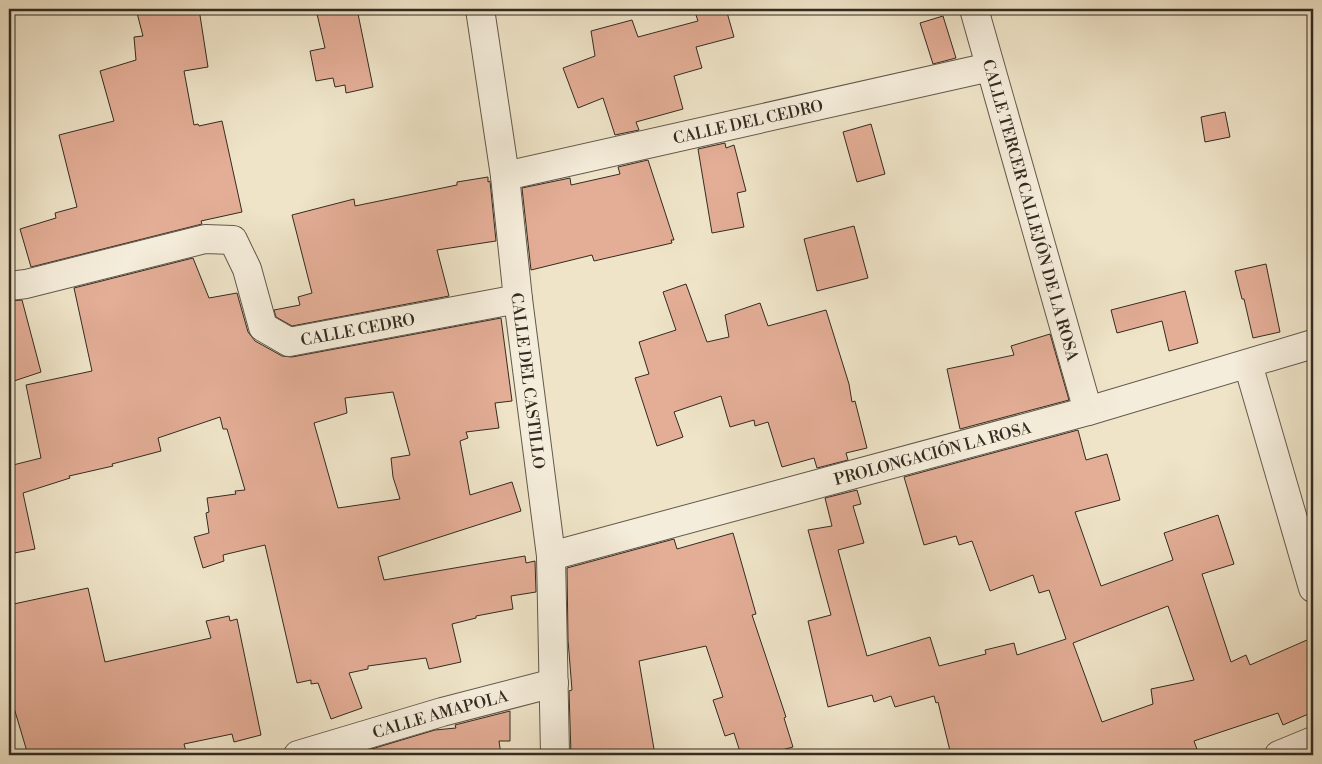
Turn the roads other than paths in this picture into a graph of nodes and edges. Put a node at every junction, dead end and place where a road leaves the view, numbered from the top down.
1 (480, 9) edge
2 (974, 9) edge
3 (990, 67) junction
4 (505, 176) junction
5 (9, 286) edge
6 (518, 299) junction
7 (1313, 344) edge
8 (1248, 364) junction
9 (1088, 411) junction
10 (550, 556) junction
11 (1313, 588) edge
12 (554, 683) junction
13 (1313, 741) edge
14 (298, 755) edge
15 (555, 755) edge
16 (1279, 755) edge

1 - 4 street, CALLE DEL CASTILLO
2 - 3 street, CALLE TERCER CALLEJÓN DE LA ROSA
3 - 4 street, CALLE DEL CEDRO
3 - 9 street, CALLE TERCER CALLEJÓN DE LA ROSA
4 - 6 street, CALLE DEL CASTILLO
5 - 6 street, CALLE CEDRO
6 - 10 street, CALLE DEL CASTILLO
7 - 8 street, PROLONGACIÓN LA ROSA
8 - 9 street, PROLONGACIÓN LA ROSA
8 - 11 street
9 - 10 street, PROLONGACIÓN LA ROSA
10 - 12 street, CALLE DEL CASTILLO
12 - 14 street, CALLE AMAPOLA
12 - 15 street, CALLE DEL CASTILLO
13 - 16 street

